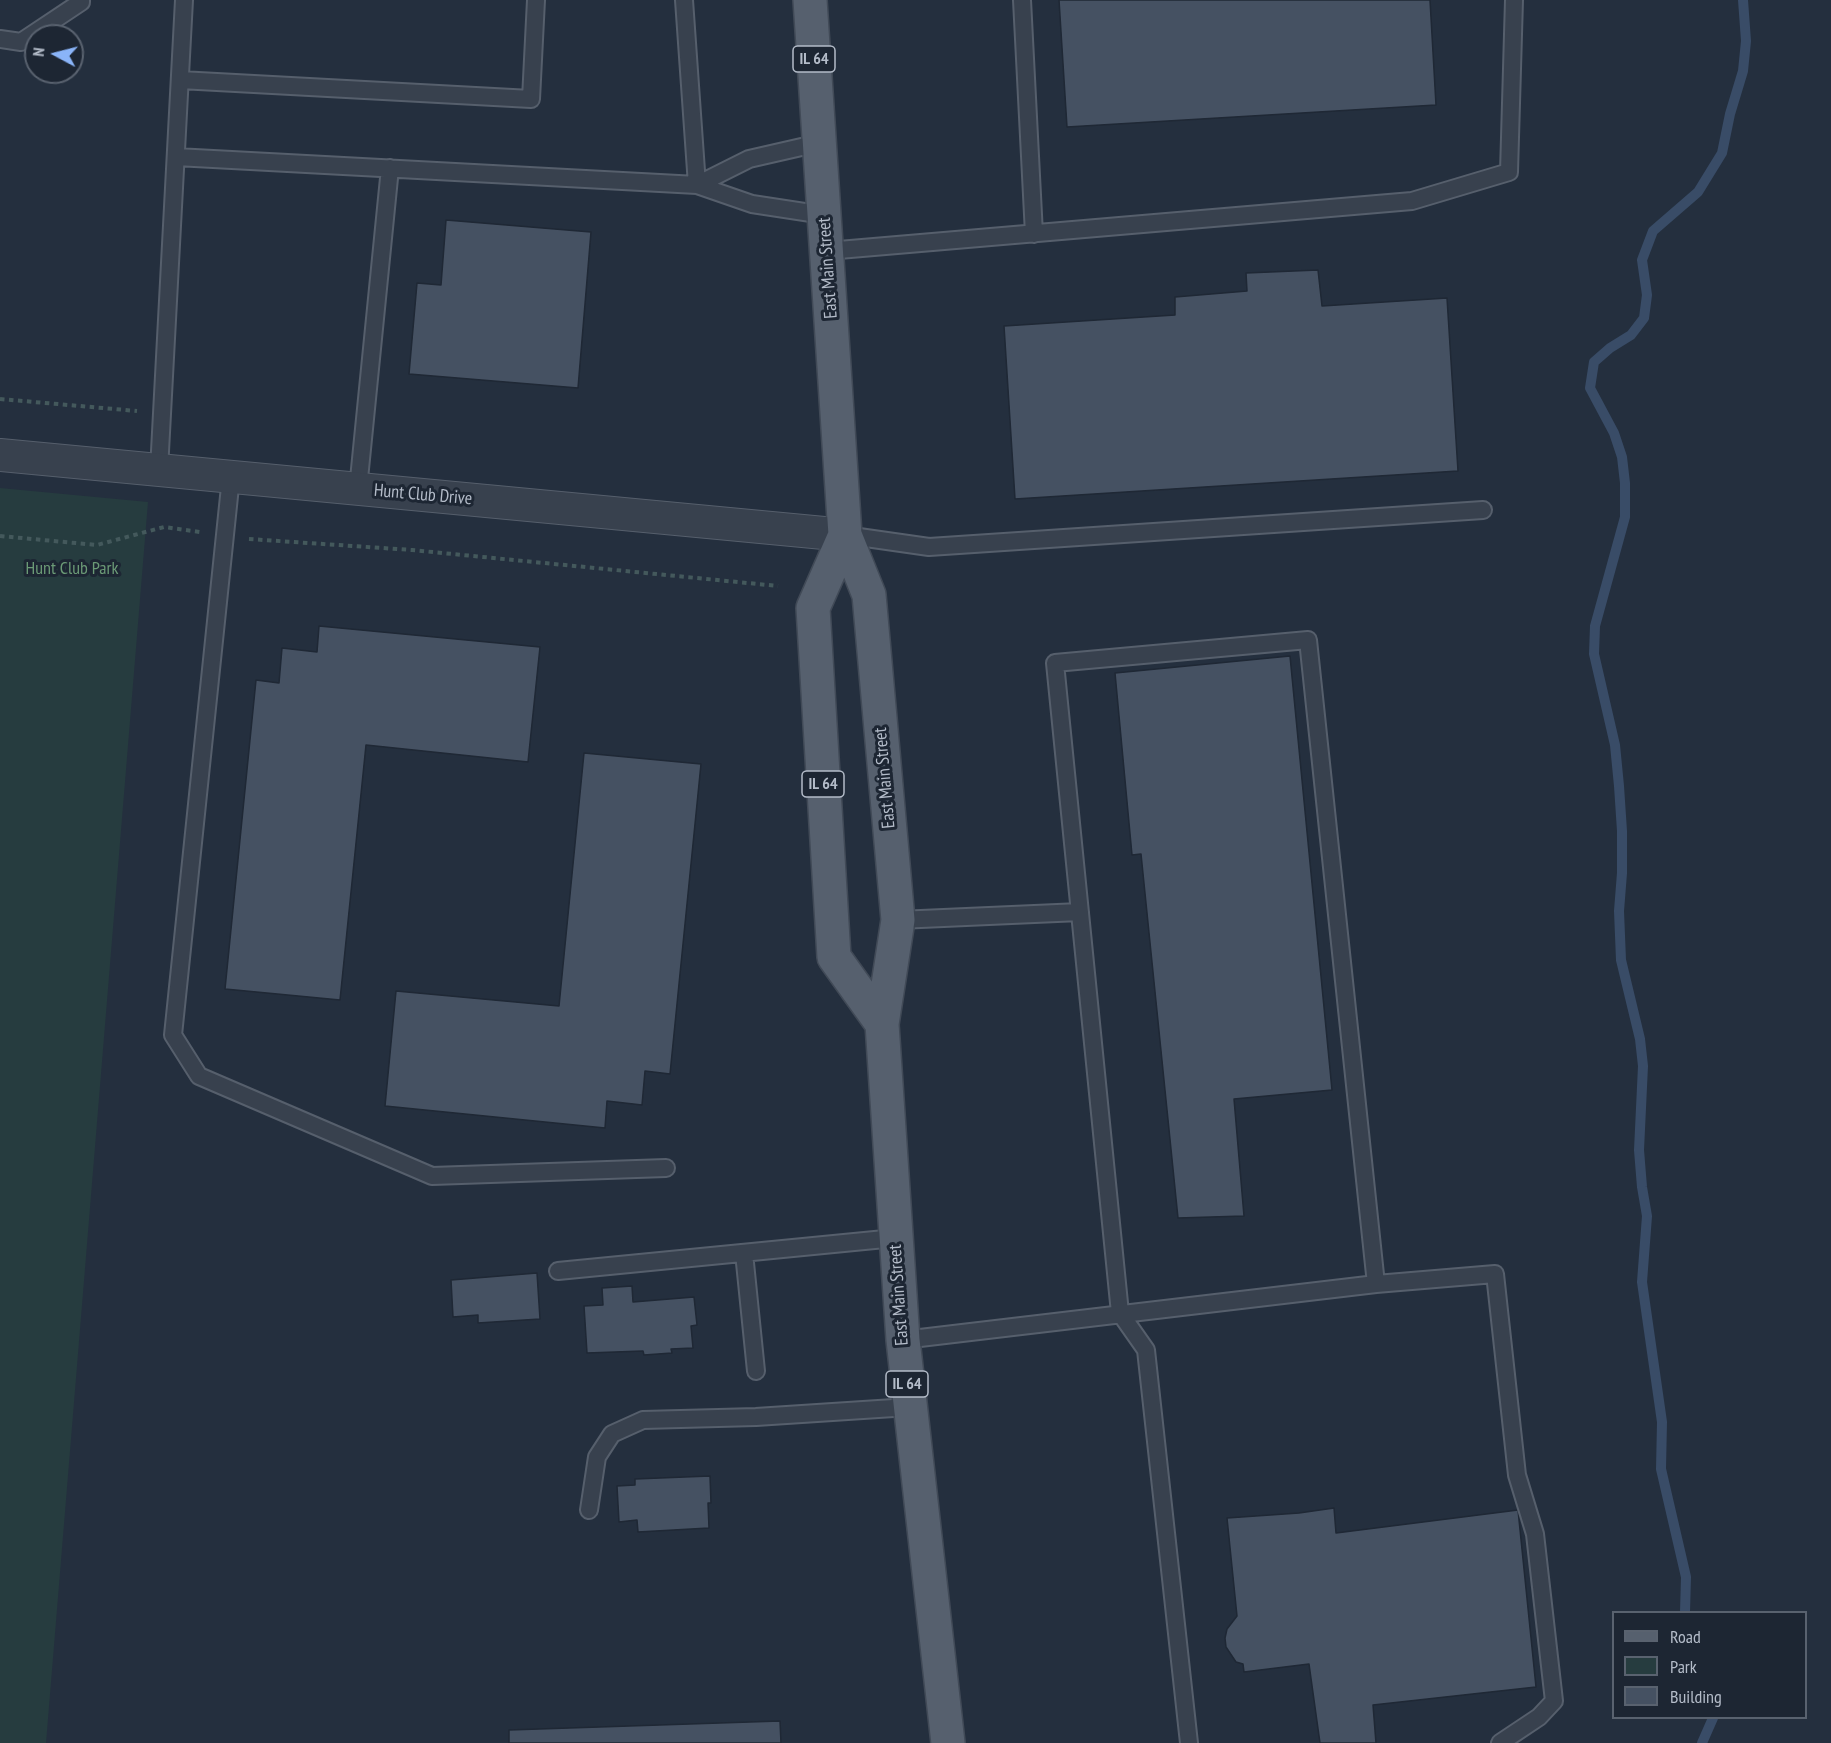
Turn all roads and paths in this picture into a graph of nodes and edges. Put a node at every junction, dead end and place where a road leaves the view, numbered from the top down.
1 (81, 0) edge
2 (184, 0) edge
3 (536, 0) edge
4 (684, 0) edge
5 (810, 0) edge
6 (1022, 0) edge
7 (1514, 0) edge
8 (0, 39) edge
9 (180, 80) junction
10 (819, 143) junction
11 (176, 157) junction
12 (390, 168) junction
13 (697, 185) junction
14 (824, 215) junction
15 (1034, 234) junction
16 (827, 251) junction
17 (0, 399) edge
18 (162, 413) junction
19 (0, 455) edge
20 (159, 470) junction
21 (231, 477) junction
22 (358, 489) junction
23 (1484, 510) dead end
24 (225, 535) junction
25 (0, 536) edge
26 (845, 536) junction
27 (778, 586) dead end
28 (1080, 912) junction
29 (898, 920) junction
30 (882, 1024) junction
31 (666, 1168) dead end
32 (895, 1238) junction
33 (744, 1253) junction
34 (558, 1271) dead end
35 (1376, 1284) junction
36 (1120, 1313) junction
37 (903, 1340) junction
38 (756, 1371) dead end
39 (909, 1407) junction
40 (589, 1510) dead end
41 (948, 1743) edge
42 (1189, 1743) edge
43 (1500, 1743) edge

1 - 8 lane
2 - 9 lane
3 - 9 lane
4 - 13 lane
5 - 10 main road, East Main Street / IL 64
6 - 15 lane
7 - 15 lane
9 - 11 lane
10 - 13 lane
10 - 14 main road, East Main Street / IL 64
11 - 12 lane
11 - 18 lane
12 - 13 lane
12 - 22 lane
13 - 14 lane
14 - 16 main road, East Main Street / IL 64
15 - 16 lane
16 - 26 main road, East Main Street / IL 64
17 - 18 path
18 - 20 lane
19 - 20 street, Hunt Club Drive
20 - 21 street, Hunt Club Drive
21 - 22 street, Hunt Club Drive
21 - 24 lane
22 - 26 street, Hunt Club Drive
23 - 26 lane
24 - 25 path
24 - 27 path
24 - 31 lane
26 - 29 main road, East Main Street / IL 64
26 - 30 main road, East Main Street / IL 64
28 - 29 lane
28 - 35 lane
28 - 36 lane
29 - 30 main road, East Main Street / IL 64
30 - 32 main road, East Main Street / IL 64
32 - 33 lane
32 - 37 main road, East Main Street / IL 64
33 - 34 lane
33 - 38 lane
35 - 36 lane
35 - 43 lane
36 - 37 lane
36 - 42 lane
37 - 39 main road, East Main Street / IL 64
39 - 40 lane
39 - 41 main road, East Main Street / IL 64

